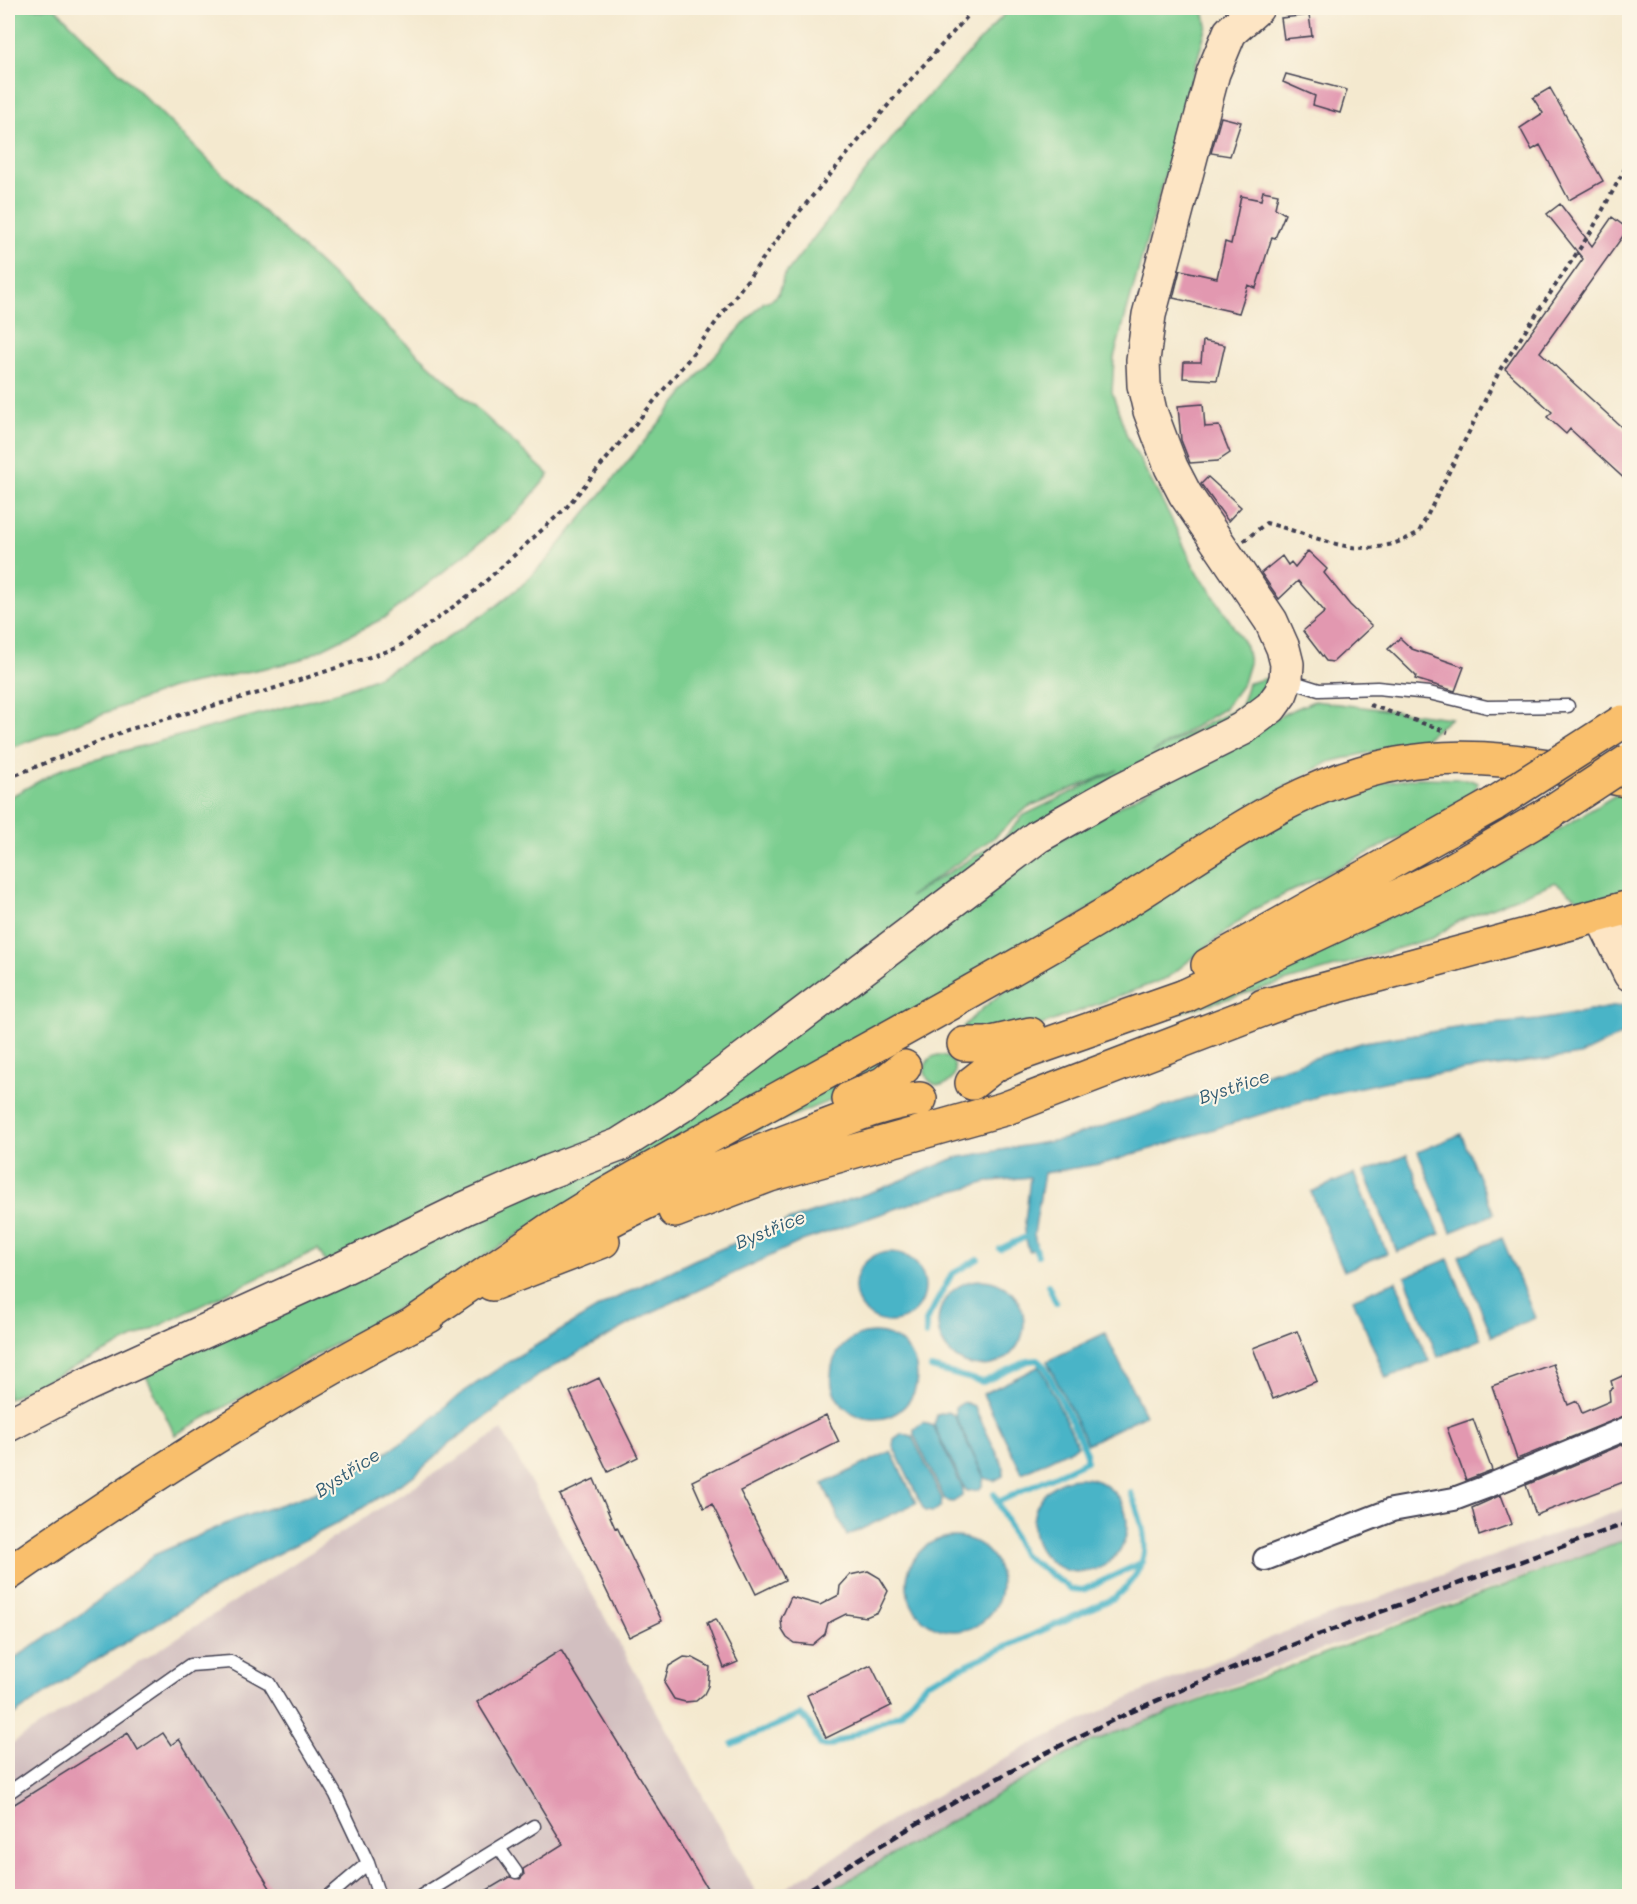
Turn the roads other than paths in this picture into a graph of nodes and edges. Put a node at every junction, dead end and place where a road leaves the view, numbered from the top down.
1 (1244, 11) edge
2 (1286, 679) junction
3 (1568, 706) dead end
4 (1626, 719) edge
5 (1629, 760) edge
6 (1629, 781) edge
7 (1615, 911) edge
8 (1100, 918) junction
9 (1629, 974) edge
10 (1180, 990) junction
11 (1283, 1002) junction
12 (954, 1040) junction
13 (904, 1067) junction
14 (964, 1092) junction
15 (920, 1100) junction
16 (494, 1277) junction
17 (8, 1425) edge
18 (1629, 1426) edge
19 (1265, 1559) dead end
20 (8, 1574) edge
21 (8, 1793) edge
22 (534, 1826) dead end
23 (499, 1848) junction
24 (368, 1863) junction
25 (516, 1872) dead end
26 (329, 1896) edge
27 (379, 1896) edge
28 (421, 1896) edge

1 - 2 street
2 - 3 lane
2 - 17 street
4 - 10 main road, bridge
5 - 10 main road, bridge
6 - 8 main road
7 - 9 street
7 - 11 main road
8 - 12 main road
8 - 16 main road
10 - 12 main road
10 - 14 main road
11 - 14 main road
11 - 16 main road
12 - 13 main road
12 - 14 main road
13 - 15 main road
13 - 16 main road
14 - 15 main road
15 - 16 main road
16 - 20 main road
18 - 19 street
21 - 24 lane
22 - 23 lane
23 - 25 lane
23 - 28 lane
24 - 26 lane
24 - 27 lane

